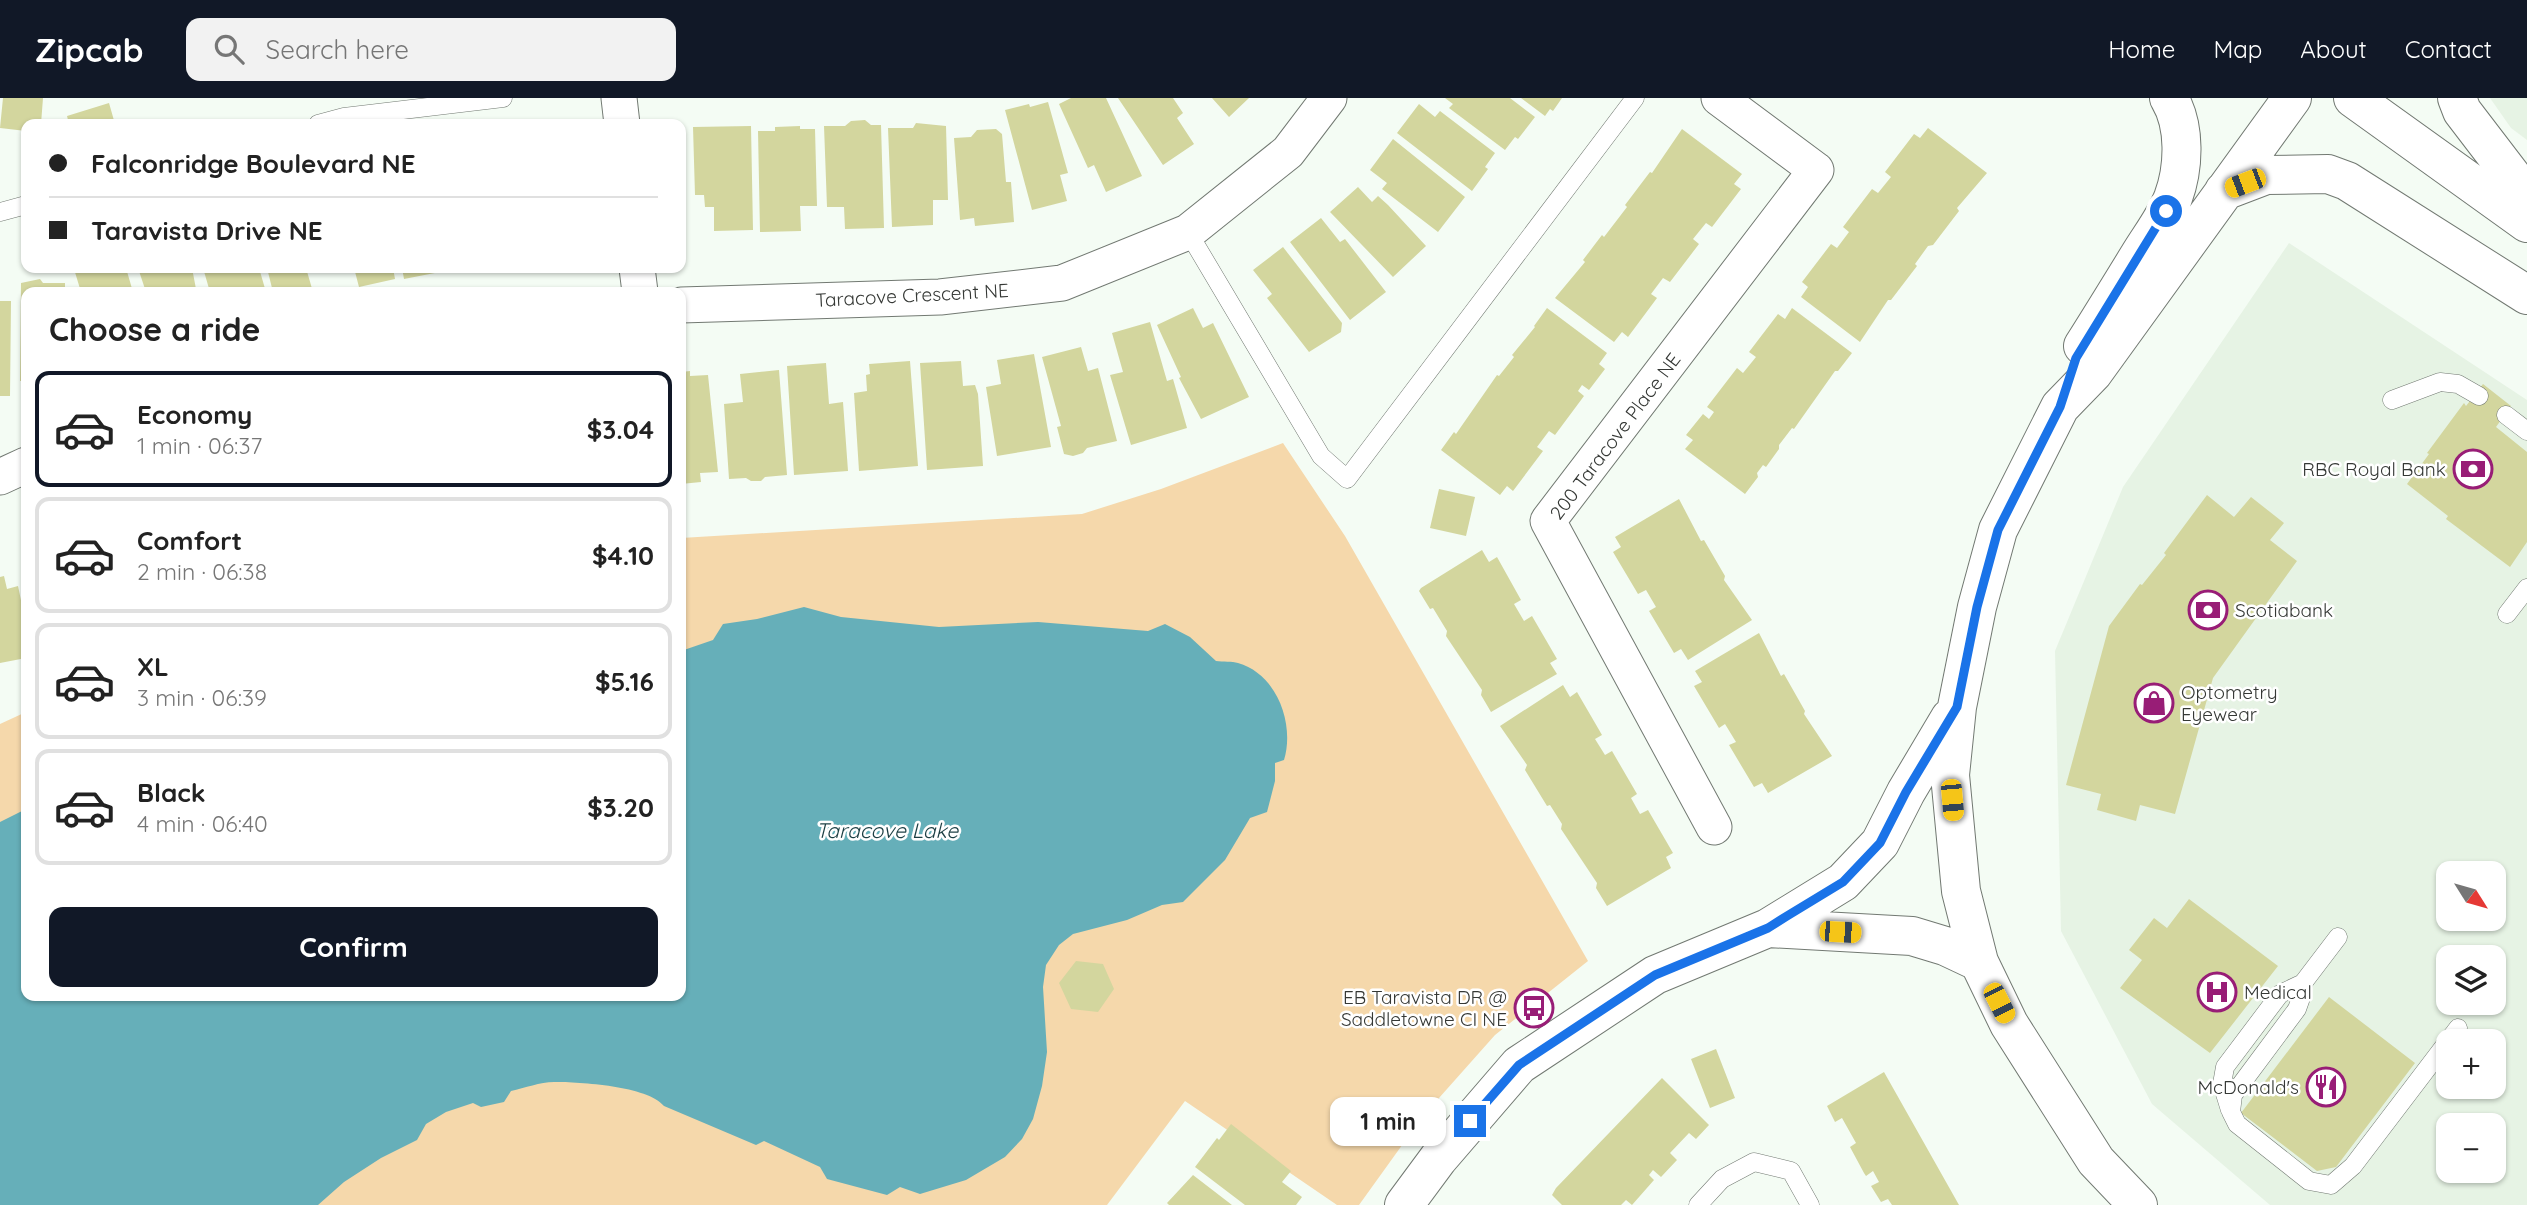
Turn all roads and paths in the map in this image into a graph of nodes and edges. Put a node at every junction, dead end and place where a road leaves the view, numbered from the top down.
1 (341, 98) edge
2 (503, 98) edge
3 (619, 98) edge
4 (1329, 98) edge
5 (1635, 98) edge
6 (1719, 98) edge
7 (2169, 98) edge
8 (2292, 98) edge
9 (2353, 98) edge
10 (2457, 98) edge
11 (344, 117) junction
12 (336, 119) edge
13 (621, 119) edge
14 (2224, 191) junction
15 (2527, 196) edge
16 (21, 206) edge
17 (0, 212) edge
18 (2527, 223) edge
19 (1188, 232) junction
20 (2527, 295) edge
21 (686, 305) edge
22 (2479, 396) dead end
23 (2392, 400) dead end
24 (2060, 407) junction
25 (2506, 415) dead end
26 (2527, 430) edge
27 (21, 467) edge
28 (0, 477) edge
29 (2527, 588) edge
30 (2507, 614) dead end
31 (1957, 707) junction
32 (1714, 827) dead end
33 (1768, 928) junction
34 (2338, 937) dead end
35 (1979, 962) junction
36 (2458, 1028) dead end
37 (1404, 1205) edge
38 (1698, 1205) edge
39 (1810, 1205) edge
40 (2138, 1205) edge

1 - 11 lane
2 - 11 lane
3 - 13 street
4 - 19 street, Taracove Crescent NE
5 - 19 lane
6 - 32 street, 200 Taracove Place NE
7 - 24 main road
8 - 14 main road
9 - 18 main road
10 - 15 main road
11 - 12 lane
14 - 20 main road
14 - 24 main road
16 - 17 lane
19 - 21 street, Taracove Crescent NE
22 - 23 lane
24 - 31 main road
25 - 26 lane
27 - 28 street
29 - 30 lane
31 - 33 main road
31 - 35 main road
33 - 35 main road
33 - 37 main road
34 - 36 lane
35 - 40 main road
38 - 39 lane

